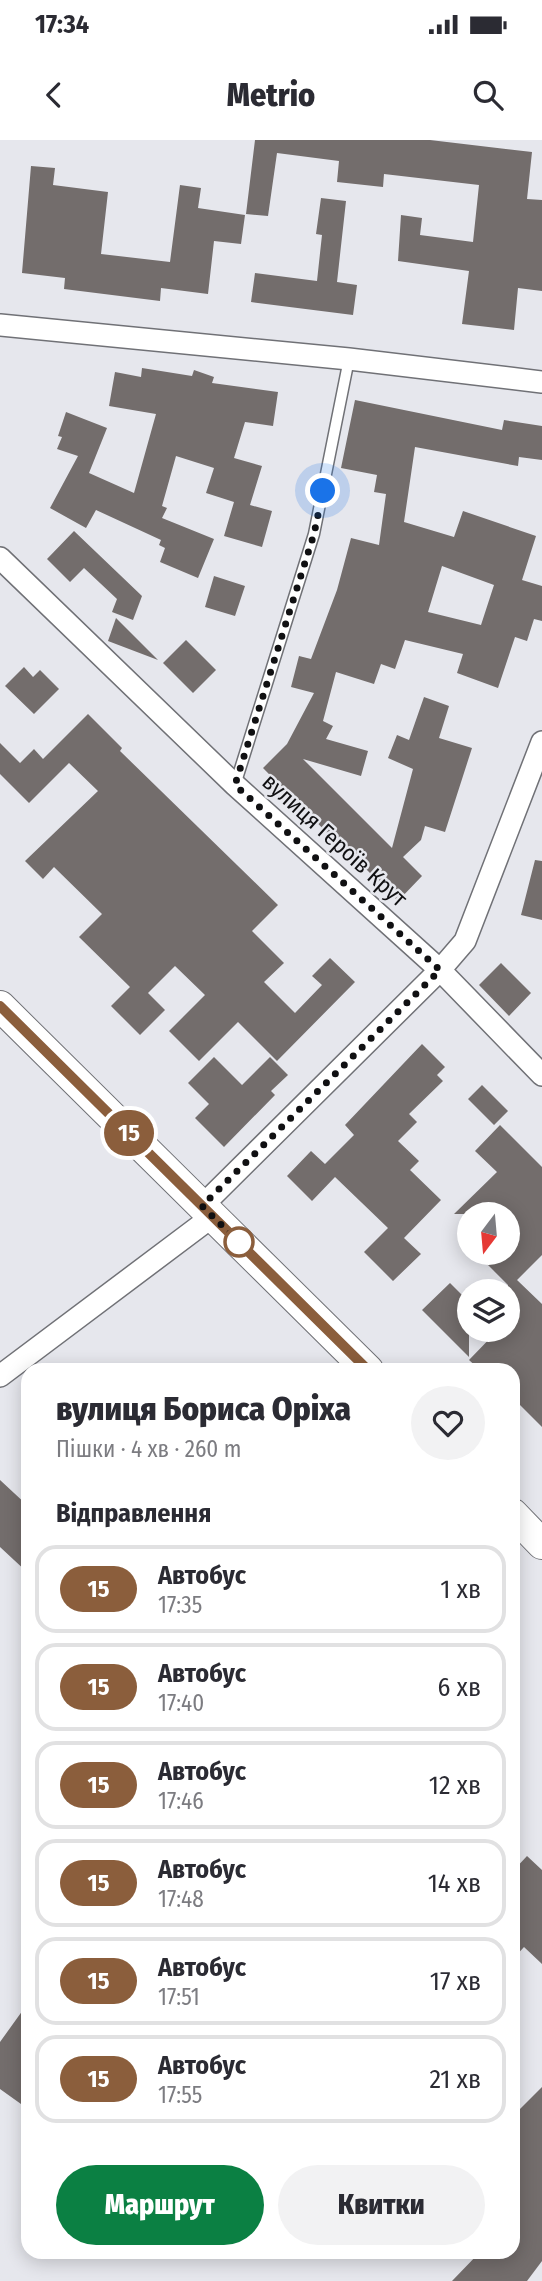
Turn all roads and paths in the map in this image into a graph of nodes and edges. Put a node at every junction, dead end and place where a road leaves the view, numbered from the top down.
1 (0, 325) edge
2 (349, 359) junction
3 (542, 382) edge
4 (0, 558) edge
5 (542, 742) edge
6 (235, 785) junction
7 (440, 970) junction
8 (0, 1006) edge
9 (542, 1075) edge
10 (208, 1211) junction
11 (361, 1363) edge
12 (0, 1376) edge
13 (520, 1521) edge
14 (542, 1544) edge

1 - 2 street
2 - 3 street
2 - 6 lane
4 - 6 street, вулиця Героїв Крут
5 - 7 street
6 - 7 street, вулиця Героїв Крут
7 - 9 street, вулиця Героїв Крут
7 - 10 street
8 - 10 street
10 - 11 street
10 - 12 street
13 - 14 street

